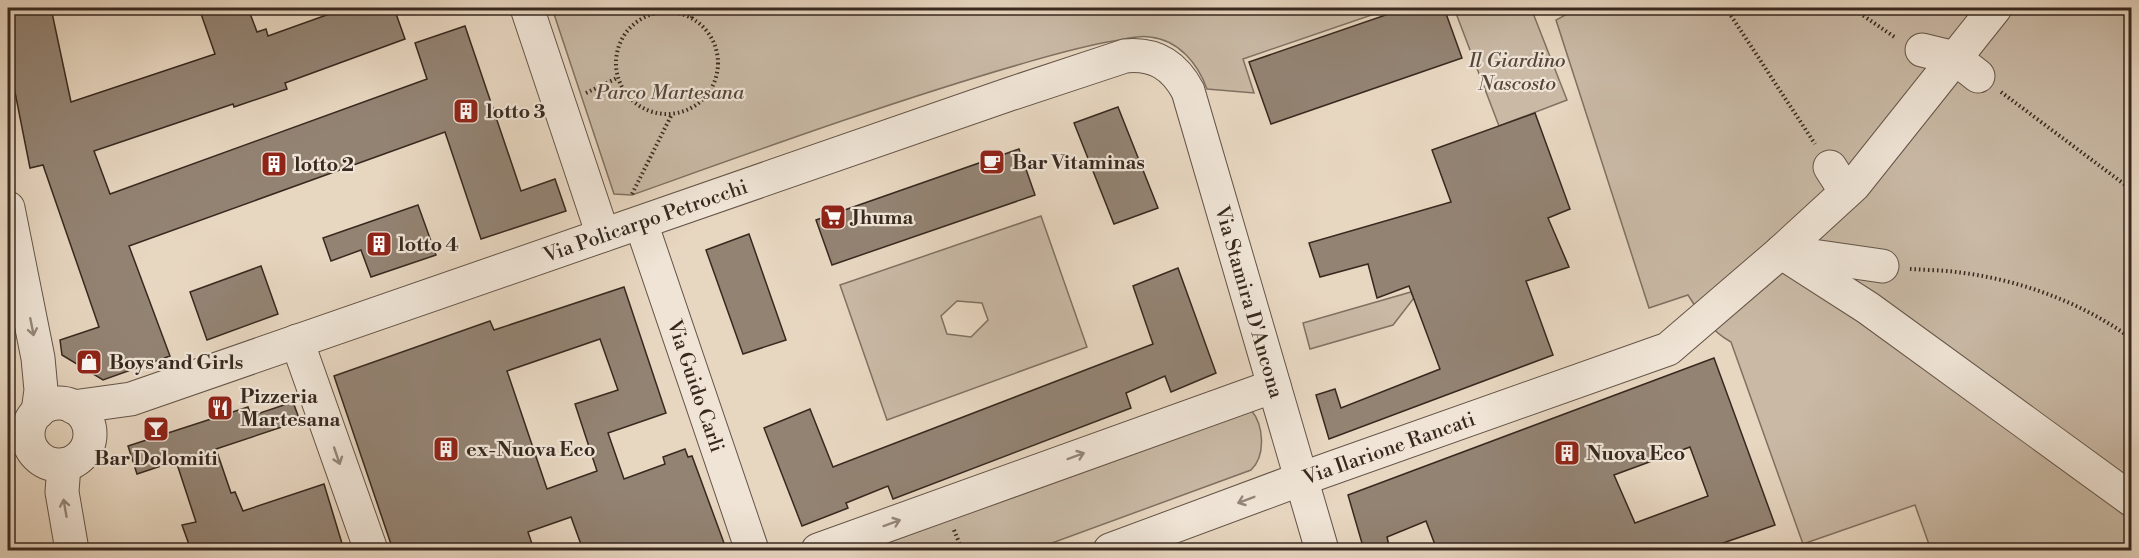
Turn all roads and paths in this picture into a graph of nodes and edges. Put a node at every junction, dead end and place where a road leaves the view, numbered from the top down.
1 (527, 8) edge
2 (693, 8) edge
3 (1726, 8) edge
4 (1852, 8) edge
5 (1995, 8) edge
6 (692, 18) junction
7 (1922, 50) joint
8 (1162, 61) joint
9 (1967, 67) junction
10 (672, 114) junction
11 (1838, 179) junction
12 (2132, 189) edge
13 (8, 208) edge
14 (636, 210) junction
15 (603, 235) junction
16 (1781, 252) junction
17 (1882, 266) joint
18 (2132, 339) edge
19 (297, 341) junction
20 (1274, 386) junction
21 (131, 399) junction
22 (73, 407) junction
23 (25, 425) edge
24 (89, 441) junction
25 (8, 452) edge
26 (55, 464) junction
27 (1301, 479) junction
28 (2132, 500) edge
29 (72, 550) edge
30 (370, 550) edge
31 (752, 550) edge
32 (818, 550) edge
33 (1110, 550) edge
34 (1322, 550) edge

1 - 15 street
2 - 6 path
3 - 11 path
4 - 7 path
5 - 9 street
6 - 10 path
6 - 10 path
7 - 9 street
8 - 14 street, Via Policarpo Petrocchi
8 - 20 street, Via Stamira D'Ancona
9 - 11 street
9 - 12 path
10 - 14 path
11 - 16 street
13 -> 23 street
14 - 15 street, Via Policarpo Petrocchi
14 - 31 street, Via Guido Carli
15 - 19 street, Via Policarpo Petrocchi
16 - 17 street
16 - 27 street, Via Ilarione Rancati
16 - 28 street
17 - 18 path
19 - 21 street, Via Policarpo Petrocchi
19 -> 30 street
20 - 27 street, Via Stamira D'Ancona
32 -> 20 street
21 - 22 street, Via Policarpo Petrocchi
21 - 24 street, Via Policarpo Petrocchi
22 - 23 street
22 - 24 street
23 - 26 street
24 - 26 street
25 - 26 street
29 -> 26 street
27 -> 33 street, Via Ilarione Rancati
27 - 34 street, Via Stamira D'Ancona

